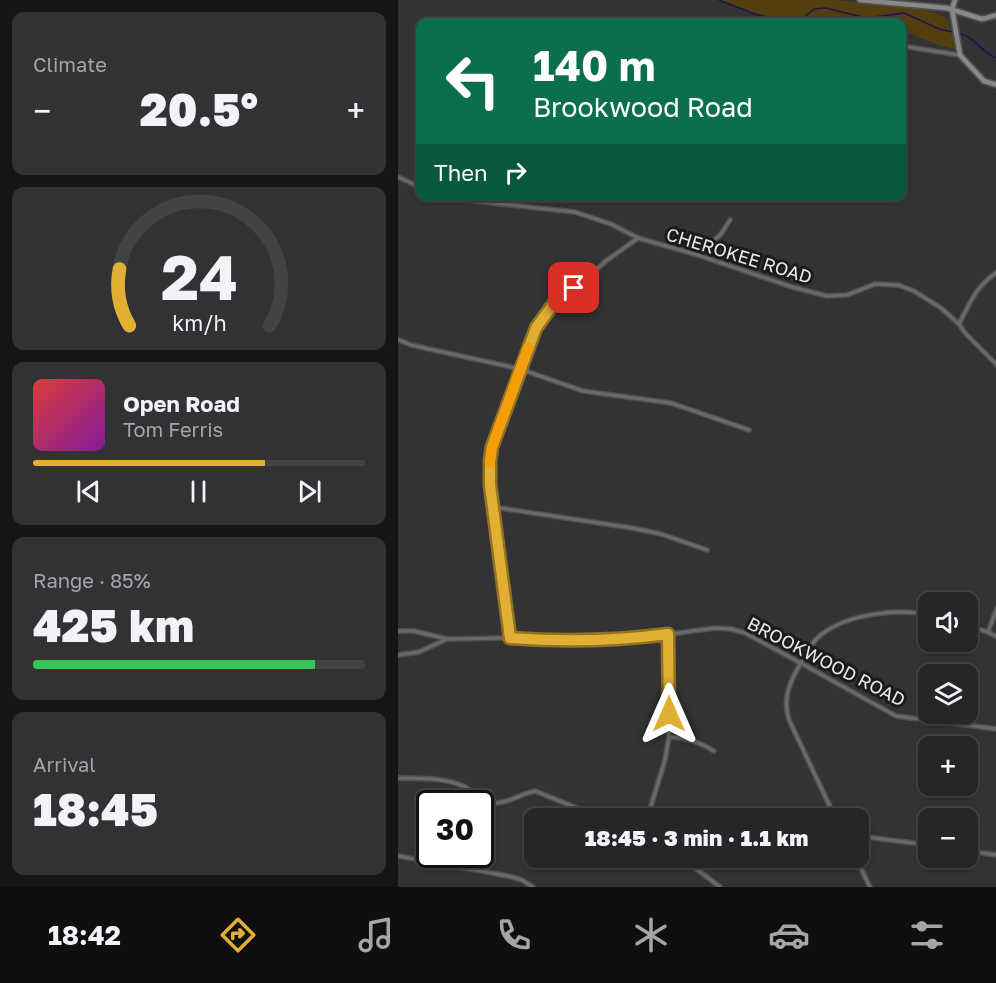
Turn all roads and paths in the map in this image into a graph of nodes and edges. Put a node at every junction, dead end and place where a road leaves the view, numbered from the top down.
1 (860, 0) edge
2 (954, 0) edge
3 (952, 9) junction
4 (996, 15) edge
5 (906, 47) edge
6 (960, 55) junction
7 (996, 85) edge
8 (398, 177) edge
9 (416, 185) edge
10 (474, 201) edge
11 (730, 220) dead end
12 (638, 238) junction
13 (698, 255) junction
14 (996, 272) edge
15 (959, 324) junction
16 (399, 340) edge
17 (996, 364) edge
18 (520, 369) junction
19 (749, 430) dead end
20 (493, 507) junction
21 (707, 550) dead end
22 (996, 608) edge
23 (918, 614) edge
24 (978, 629) edge
25 (398, 631) edge
26 (988, 632) junction
27 (668, 634) junction
28 (996, 637) edge
29 (510, 638) junction
30 (447, 639) junction
31 (398, 655) edge
32 (801, 664) junction
33 (996, 729) edge
34 (669, 736) junction
35 (714, 751) dead end
36 (398, 778) edge
37 (577, 808) edge
38 (650, 808) edge
39 (831, 808) edge
40 (869, 837) edge
41 (918, 844) edge
42 (978, 852) edge
43 (996, 855) edge
44 (398, 856) edge
45 (695, 868) edge
46 (861, 868) edge
47 (533, 887) edge
48 (720, 887) edge
49 (870, 887) edge

1 - 3 main road
2 - 3 main road
3 - 4 main road
3 - 6 main road
5 - 6 street
6 - 7 main road
8 - 9 street
10 - 12 street, CHEROKEE ROAD
11 - 13 street
12 - 13 street, CHEROKEE ROAD
12 - 18 street
13 - 15 street, CHEROKEE ROAD
14 - 15 street
15 - 17 street, CHEROKEE ROAD
16 - 18 street
18 - 19 street
18 - 20 street
20 - 21 street
20 - 29 street
22 - 26 street
23 - 32 street
24 - 26 street
25 - 30 street
26 - 28 street
27 - 29 street, BROOKWOOD ROAD
27 - 32 street, BROOKWOOD ROAD
27 - 34 street
29 - 30 street, BROOKWOOD ROAD
30 - 31 street
32 - 33 street, BROOKWOOD ROAD
32 - 39 street
34 - 35 street
34 - 38 street
36 - 37 street
40 - 41 street
42 - 43 street
44 - 47 street
45 - 48 street
46 - 49 street

